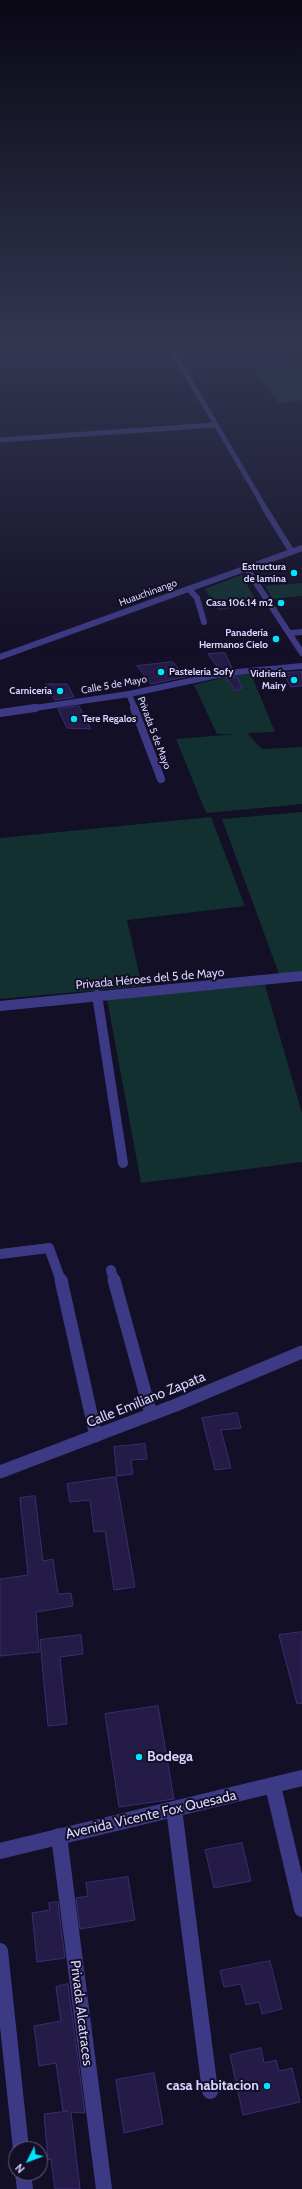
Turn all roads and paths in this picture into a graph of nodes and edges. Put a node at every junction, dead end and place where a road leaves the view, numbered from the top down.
1 (229, 450) edge
2 (302, 548) edge
3 (292, 552) junction
4 (246, 569) junction
5 (189, 589) junction
6 (204, 622) dead end
7 (302, 632) edge
8 (290, 633) junction
9 (302, 652) edge
10 (0, 657) edge
11 (302, 666) edge
12 (129, 694) junction
13 (0, 713) edge
14 (161, 779) dead end
15 (302, 976) edge
16 (96, 995) junction
17 (0, 1006) edge
18 (123, 1163) dead end
19 (0, 1254) edge
20 (112, 1270) dead end
21 (302, 1352) edge
22 (151, 1414) junction
23 (96, 1436) junction
24 (0, 1472) edge
25 (302, 1778) edge
26 (273, 1786) junction
27 (174, 1809) junction
28 (59, 1836) junction
29 (0, 1851) edge
30 (302, 1909) edge
31 (0, 1951) edge
32 (210, 2091) dead end
33 (19, 2141) edge
34 (104, 2189) edge

1 - 3 street
2 - 3 street, Huauchinango
3 - 4 street, Huauchinango
4 - 5 street, Huauchinango
4 - 8 street
5 - 6 street
5 - 10 street, Huauchinango
7 - 8 street
8 - 9 street
11 - 12 street, Calle 5 de Mayo
12 - 13 street, Calle 5 de Mayo
12 - 14 street, Privada 5 de Mayo
15 - 16 street, Privada Héroes del 5 de Mayo
16 - 17 street, Privada Héroes del 5 de Mayo
16 - 18 street
19 - 23 street
20 - 22 street
21 - 22 street, Calle Emiliano Zapata
22 - 23 street, Calle Emiliano Zapata
23 - 24 street, Calle Emiliano Zapata
25 - 26 street, Avenida Vicente Fox Quesada
26 - 27 street, Avenida Vicente Fox Quesada
26 - 30 street
27 - 28 street, Avenida Vicente Fox Quesada
27 - 32 street
28 - 29 street, Avenida Vicente Fox Quesada
28 - 34 street, Privada Alcatraces
31 - 33 street

